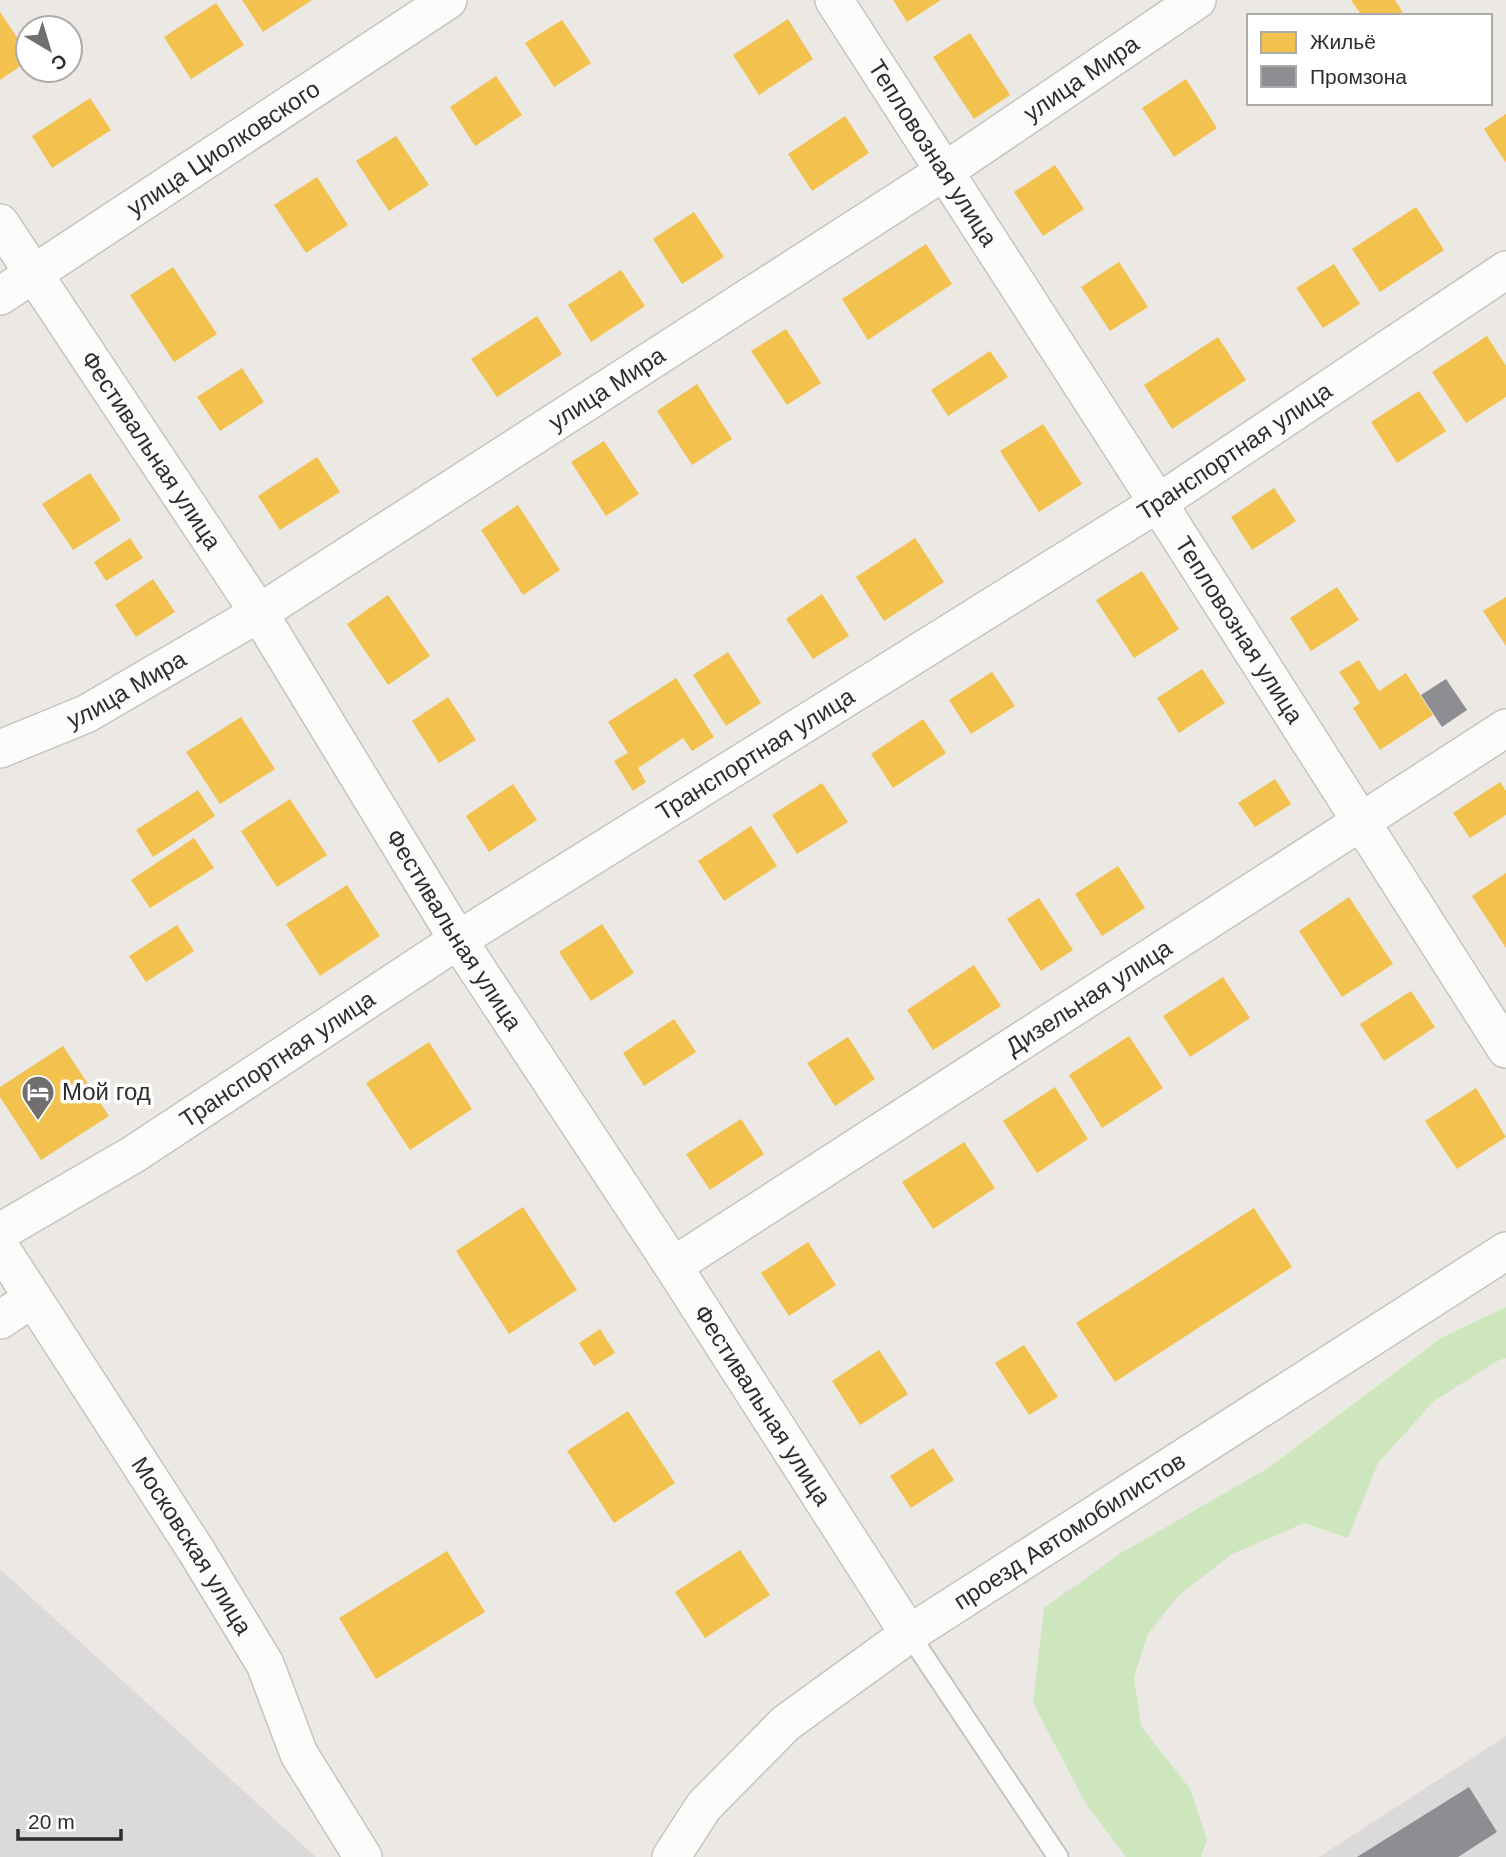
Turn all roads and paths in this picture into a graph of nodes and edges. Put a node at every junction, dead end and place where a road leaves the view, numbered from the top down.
1 (449, 0) edge
2 (834, 0) edge
3 (1197, 0) edge
4 (945, 171) junction
5 (0, 223) edge
6 (1506, 270) edge
7 (33, 275) junction
8 (0, 296) edge
9 (1158, 503) junction
10 (259, 613) junction
11 (1506, 728) edge
12 (0, 749) edge
13 (1362, 822) junction
14 (458, 940) junction
15 (1506, 1049) edge
16 (0, 1233) edge
17 (0, 1247) edge
18 (1506, 1251) edge
19 (673, 1266) junction
20 (33, 1298) junction
21 (0, 1320) edge
22 (909, 1634) junction
23 (363, 1857) edge
24 (671, 1857) edge
25 (1058, 1857) edge

1 - 7 street, улица Циолковского
2 - 4 street, Тепловозная улица
3 - 4 street, улица Мира
4 - 9 street, Тепловозная улица
4 - 10 street, улица Мира
5 - 7 street, Фестивальная улица
6 - 9 street, Транспортная улица
7 - 8 street, улица Циолковского
7 - 10 street, Фестивальная улица
9 - 13 street, Тепловозная улица
9 - 14 street, Транспортная улица
10 - 12 street, улица Мира
10 - 14 street, Фестивальная улица
11 - 13 street, Дизельная улица
13 - 15 street, Тепловозная улица
13 - 19 street, Дизельная улица
14 - 16 street, Транспортная улица
14 - 19 street, Фестивальная улица
17 - 20 street, Московская улица
18 - 22 street, проезд Автомобилистов
19 - 22 street, Фестивальная улица
20 - 21 street
20 - 23 street, Московская улица
22 - 24 street, проезд Автомобилистов
22 - 25 lane

